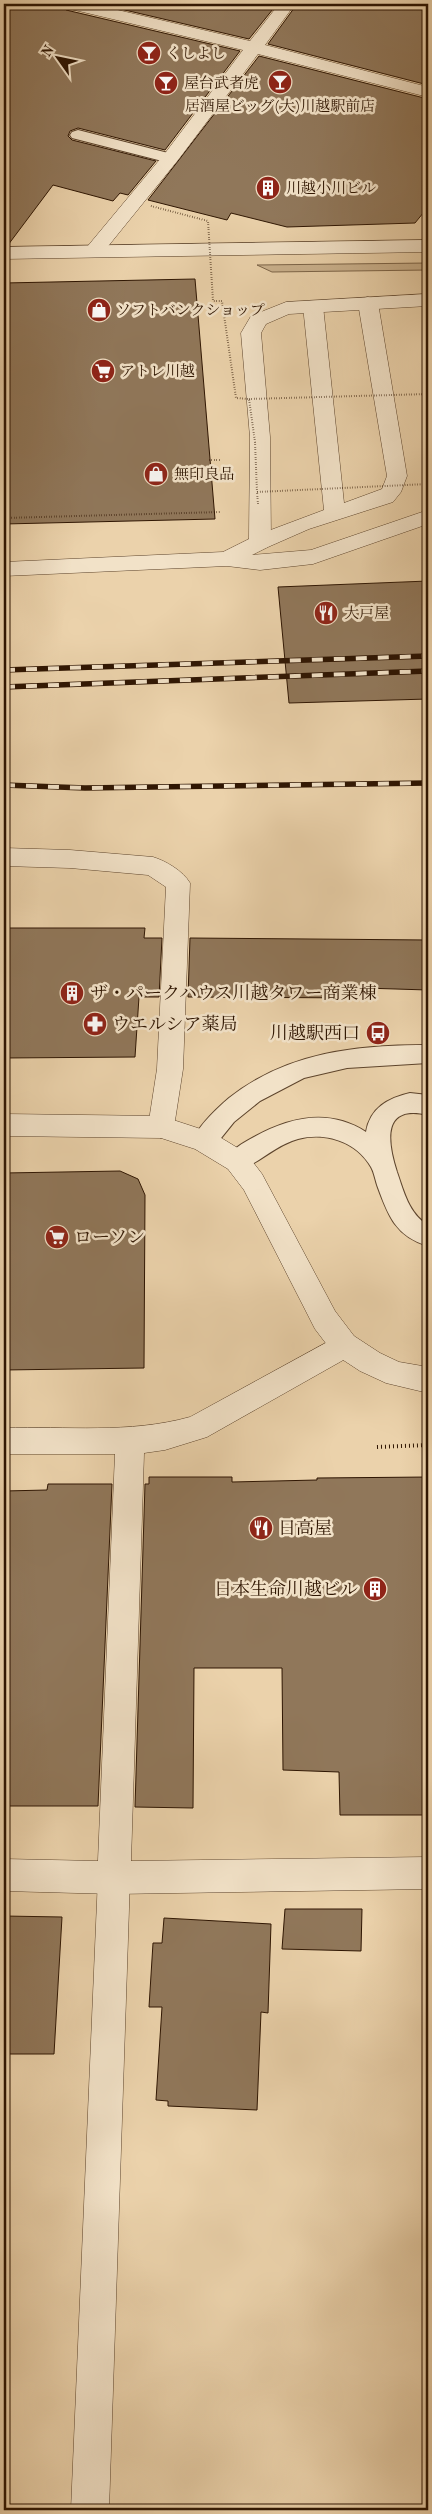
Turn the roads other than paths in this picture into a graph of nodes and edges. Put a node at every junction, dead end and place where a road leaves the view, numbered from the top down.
1 (72, 4) edge
2 (287, 4) edge
3 (253, 47) junction
4 (428, 92) edge
5 (78, 135) dead end
6 (170, 158) junction
7 (428, 246) edge
8 (94, 251) junction
9 (4, 253) edge
10 (368, 302) junction
11 (428, 303) edge
12 (313, 306) junction
13 (335, 514) junction
14 (428, 517) edge
15 (260, 542) junction
16 (227, 559) junction
17 (4, 569) edge
18 (4, 856) edge
19 (428, 1054) edge
20 (428, 1105) edge
21 (4, 1125) edge
22 (160, 1127) junction
23 (204, 1141) junction
24 (237, 1162) junction
25 (382, 1162) junction
26 (428, 1236) edge
27 (344, 1345) junction
28 (428, 1380) edge
29 (4, 1441) edge
30 (130, 1441) junction
31 (428, 1873) edge
32 (4, 1875) edge
33 (114, 1878) junction
34 (90, 2510) edge

1 - 3 street
2 - 3 street
3 - 4 street
3 - 6 street
5 - 6 lane
6 - 8 street
7 - 8 street
8 - 9 street
10 - 11 street
10 - 12 street
10 - 13 street
12 - 13 street
12 - 15 street
13 - 15 street
14 - 16 street
15 - 16 street
16 - 17 street
18 - 22 street
19 - 23 lane
20 - 25 lane
21 - 22 street
22 - 23 street
23 - 24 street
24 - 25 lane
24 - 27 street
25 - 26 lane
27 - 28 street
27 - 30 street
29 - 30 street
30 - 33 street
31 - 33 street
32 - 33 street
33 - 34 street

